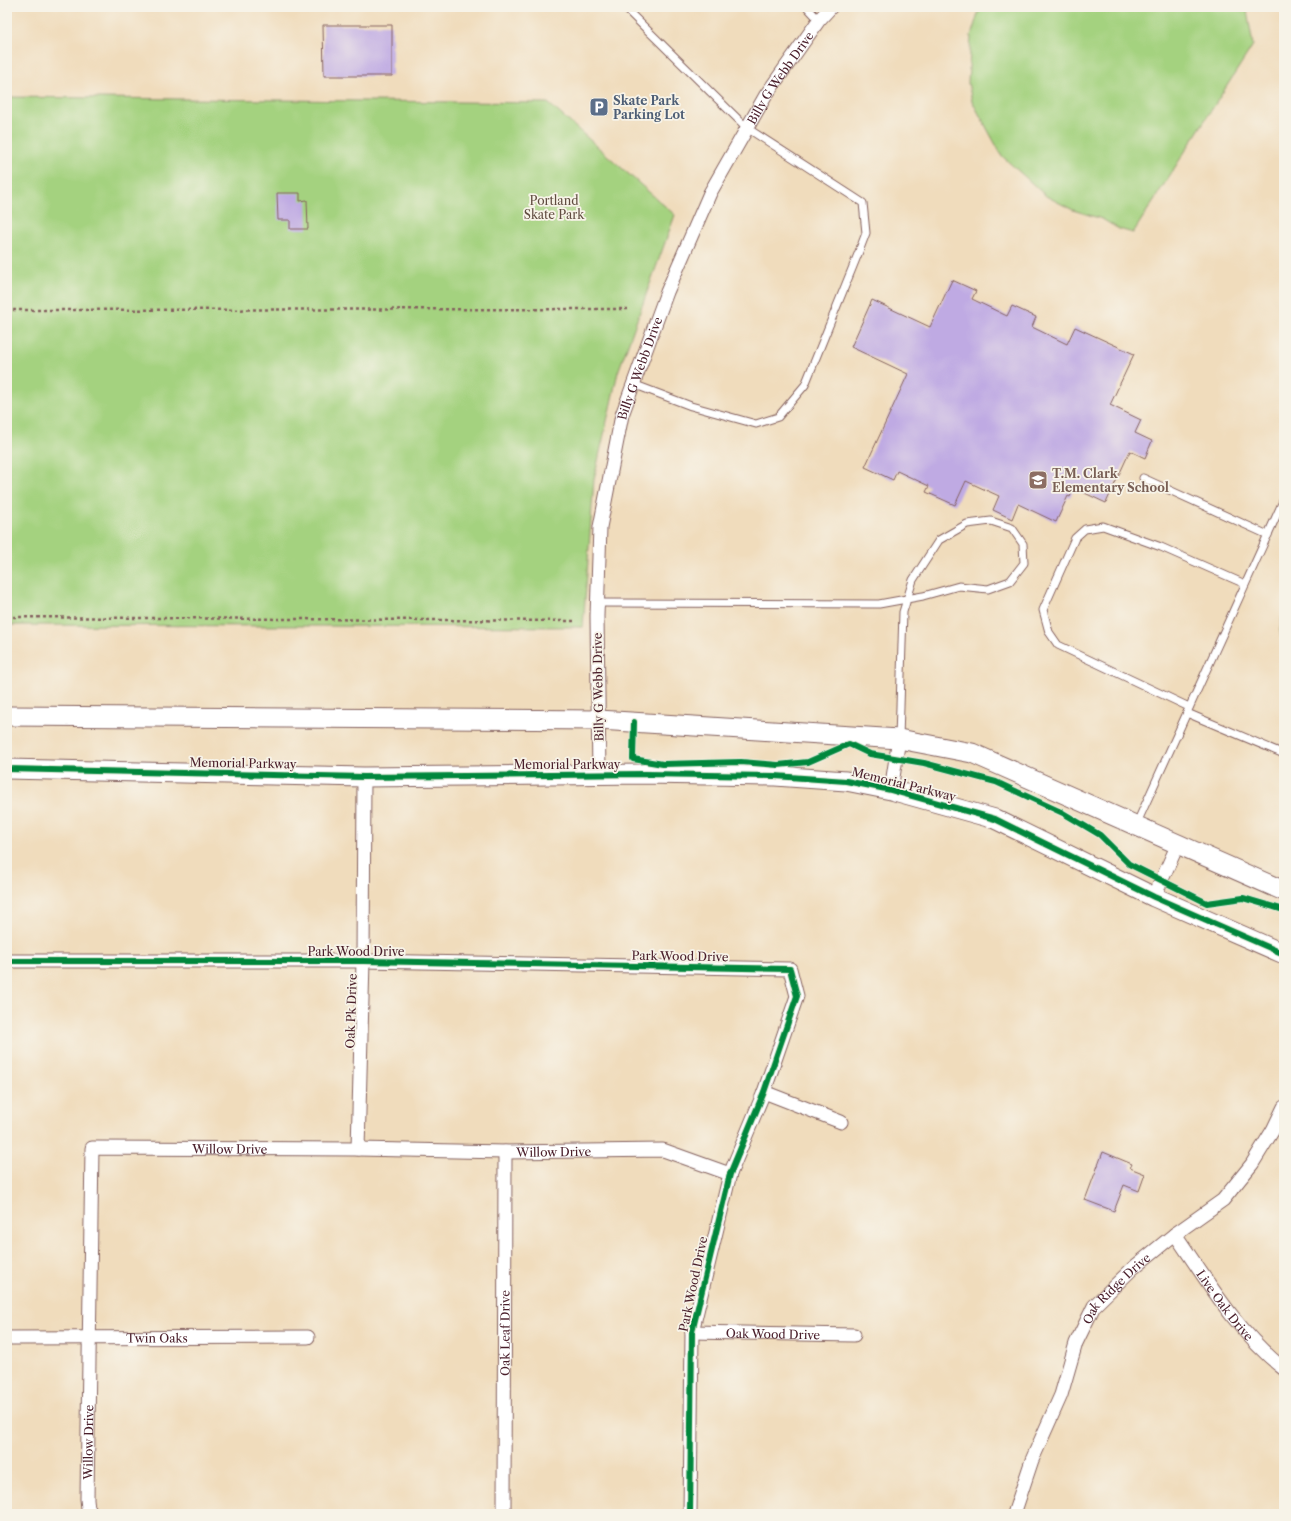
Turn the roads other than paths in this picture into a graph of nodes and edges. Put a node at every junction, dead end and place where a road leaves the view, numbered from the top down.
1 (624, 7) edge
2 (807, 7) edge
3 (832, 7) edge
4 (819, 20) junction
5 (747, 128) junction
6 (633, 384) junction
7 (1143, 478) dead end
8 (1284, 499) edge
9 (1268, 535) junction
10 (1245, 584) junction
11 (907, 598) junction
12 (598, 603) junction
13 (1188, 710) junction
14 (7, 716) edge
15 (599, 720) junction
16 (899, 739) junction
17 (1284, 754) edge
18 (7, 769) edge
19 (600, 775) junction
20 (364, 777) junction
21 (891, 790) junction
22 (1135, 825) junction
23 (1178, 844) junction
24 (1284, 891) edge
25 (1154, 897) junction
26 (1284, 954) edge
27 (7, 961) edge
28 (363, 962) junction
29 (764, 1092) junction
30 (1284, 1107) edge
31 (840, 1122) dead end
32 (358, 1150) junction
33 (505, 1152) junction
34 (730, 1174) junction
35 (1175, 1234) junction
36 (692, 1332) junction
37 (854, 1335) dead end
38 (308, 1337) dead end
39 (7, 1338) edge
40 (90, 1338) junction
41 (1284, 1369) edge
42 (92, 1514) edge
43 (504, 1514) edge
44 (690, 1514) edge
45 (1014, 1514) edge

1 - 5 lane
2 - 4 lane
3 - 4 street, Billy G Webb Drive
4 - 5 street, Billy G Webb Drive
5 - 6 street, Billy G Webb Drive
5 - 6 lane
6 - 12 street, Billy G Webb Drive
7 - 9 lane
8 - 9 lane
9 - 10 lane
10 - 13 lane
10 - 13 lane
11 - 11 lane
11 - 12 lane
11 - 16 lane
12 - 15 street, Billy G Webb Drive
13 - 17 lane
13 - 22 lane
14 - 15 street
15 - 16 street
15 - 19 street, Billy G Webb Drive
16 - 21 street
16 - 22 street
18 - 20 street, Memorial Parkway
19 - 20 street, Memorial Parkway
19 - 21 street, Memorial Parkway
20 - 28 street, Oak Pk Drive
21 - 25 street, Memorial Parkway
22 - 23 street
23 - 24 street
23 - 25 street
25 - 26 street, Memorial Parkway
27 - 28 street, Park Wood Drive
28 - 29 street, Park Wood Drive
28 - 32 street, Oak Pk Drive
29 - 31 street
29 - 34 street, Park Wood Drive
30 - 35 street, Oak Ridge Drive
32 - 33 street, Willow Drive
32 - 40 street, Willow Drive
33 - 34 street, Willow Drive
33 - 43 street, Oak Leaf Drive
34 - 36 street, Park Wood Drive
35 - 41 street, Live Oak Drive
35 - 45 street, Oak Ridge Drive
36 - 37 street, Oak Wood Drive
36 - 44 street, Park Wood Drive
38 - 40 street, Twin Oaks
39 - 40 street, Twin Oaks
40 - 42 street, Willow Drive

